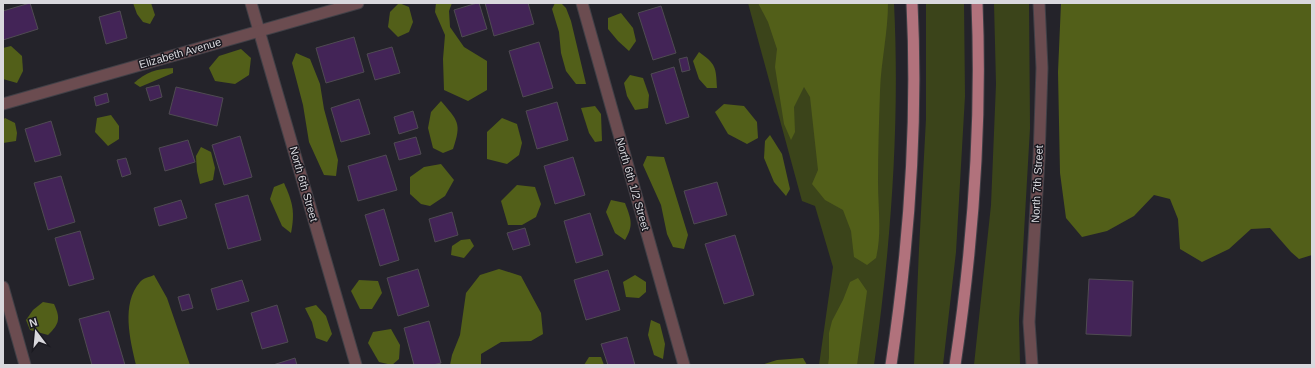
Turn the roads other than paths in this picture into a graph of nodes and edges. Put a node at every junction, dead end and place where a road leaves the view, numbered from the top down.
1 (251, 3) edge
2 (358, 3) edge
3 (582, 3) edge
4 (912, 3) edge
5 (977, 3) edge
6 (1039, 3) edge
7 (259, 31) junction
8 (3, 104) edge
9 (3, 287) edge
10 (25, 365) edge
11 (356, 365) edge
12 (684, 365) edge
13 (891, 365) edge
14 (955, 365) edge
15 (1032, 365) edge

1 - 7 street, North 6th Street
2 - 7 street, Elizabeth Avenue
3 - 12 street, North 6th 1/2 Street
4 - 13 main road
5 - 14 main road
6 - 15 street, North 7th Street
7 - 8 street, Elizabeth Avenue
7 - 11 street, North 6th Street
9 - 10 street

